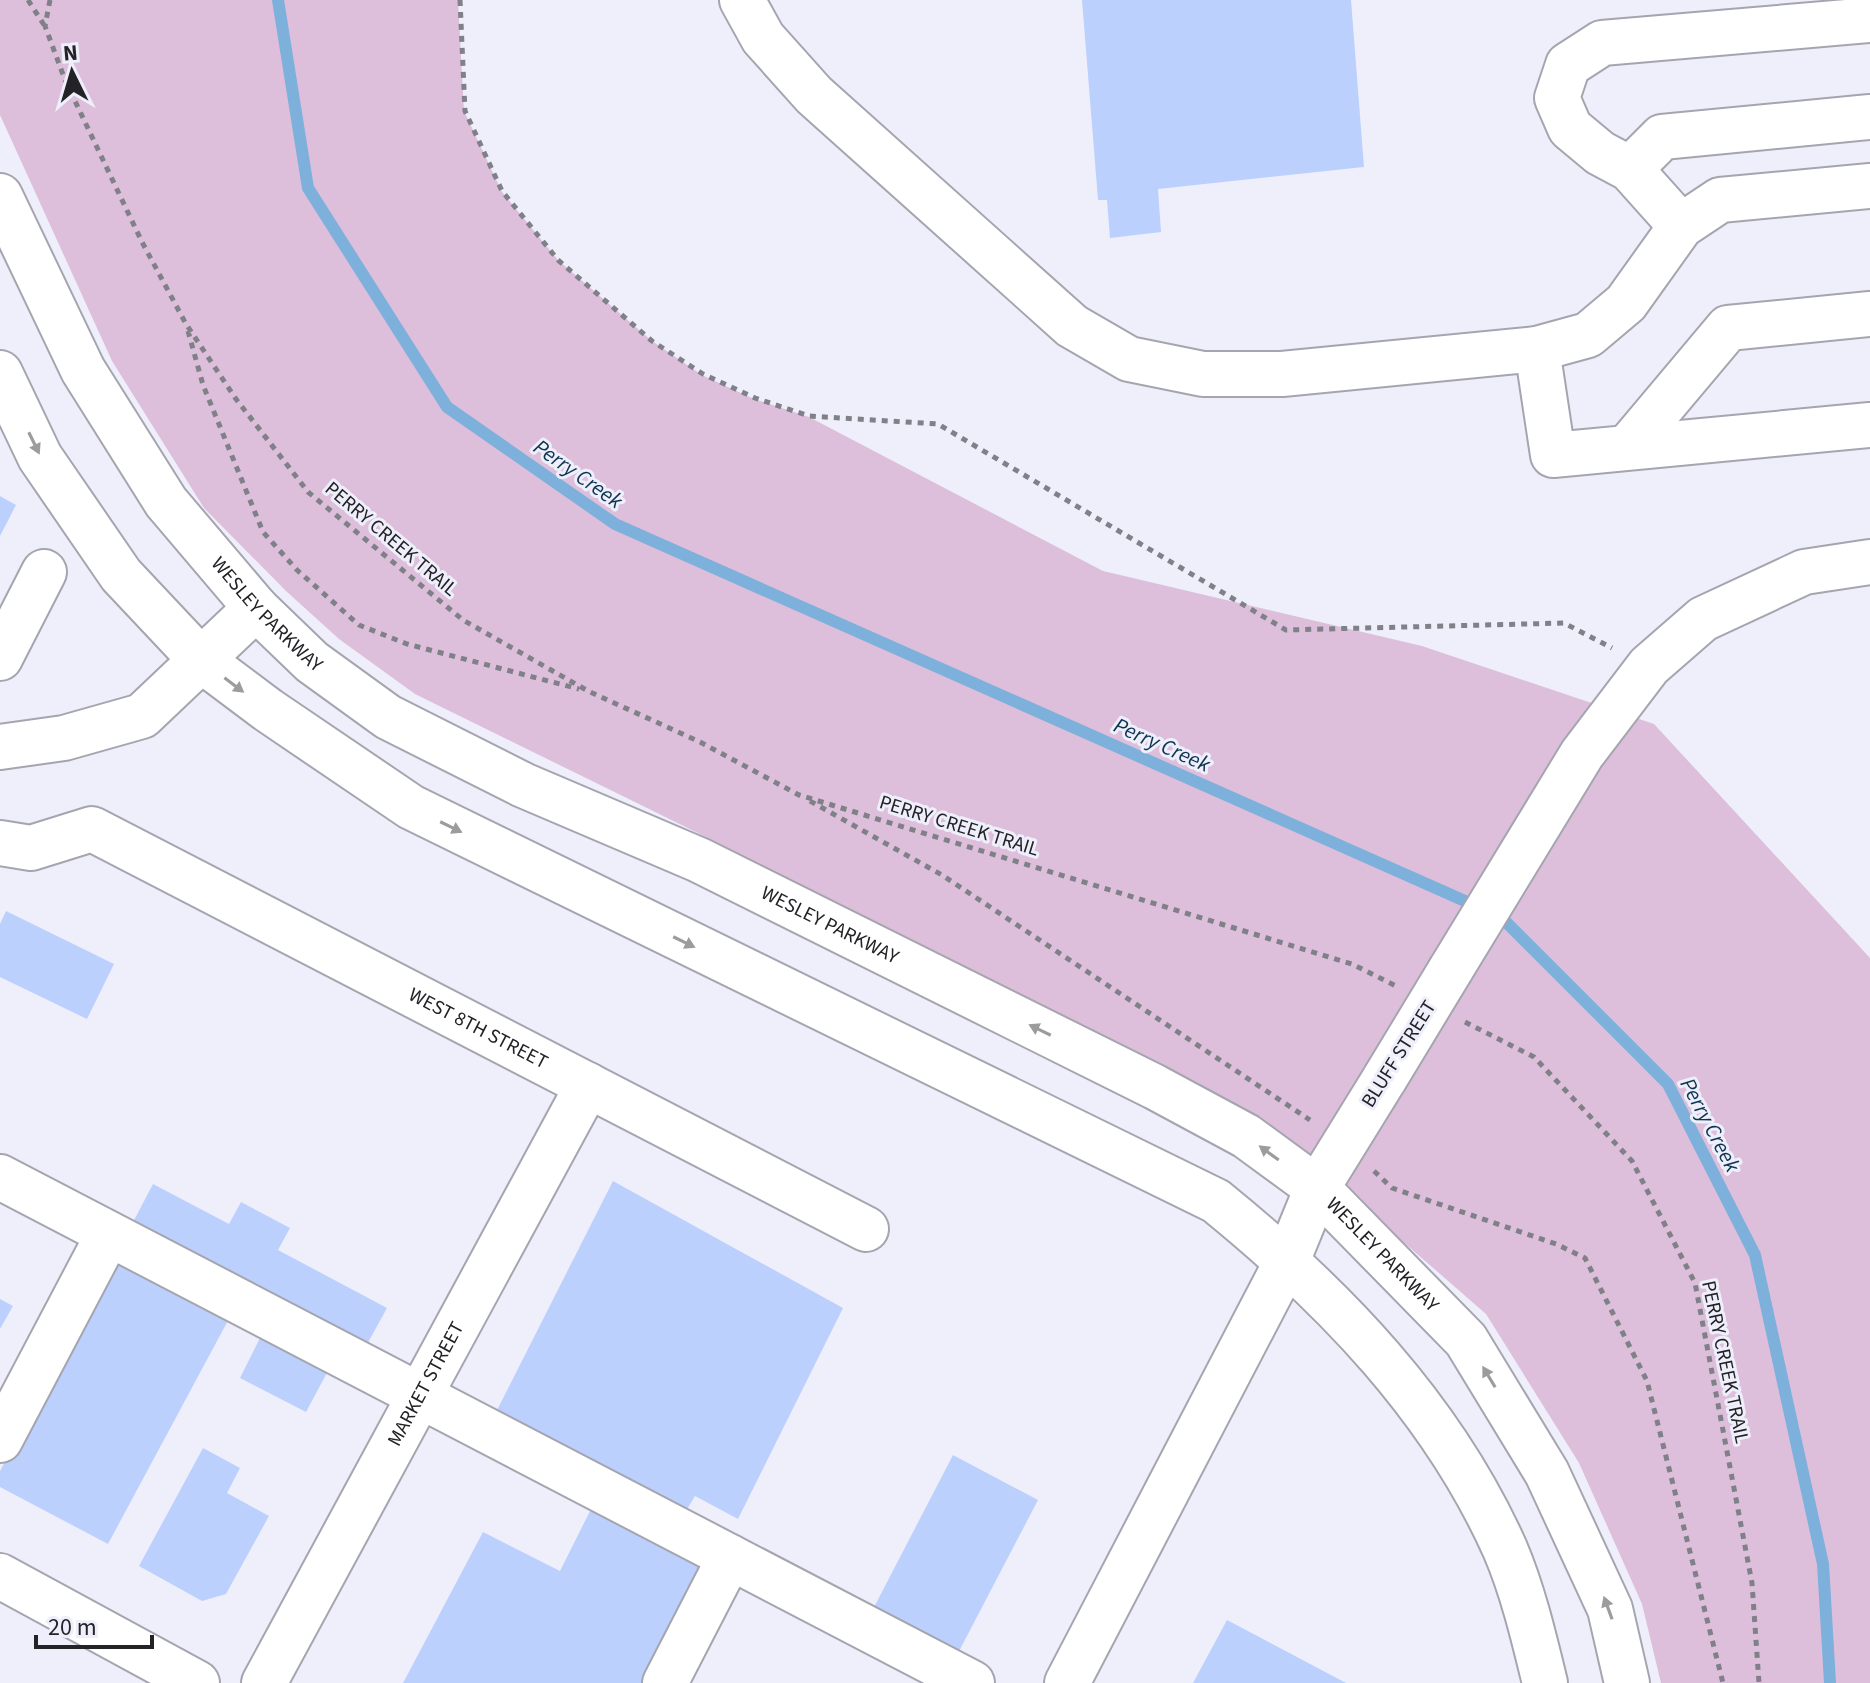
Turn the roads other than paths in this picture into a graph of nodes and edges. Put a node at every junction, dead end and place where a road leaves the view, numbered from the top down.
1 (742, 0) edge
2 (1870, 20) edge
3 (1870, 117) edge
4 (1630, 169) junction
5 (1870, 186) edge
6 (0, 196) edge
7 (1681, 226) junction
8 (1870, 314) edge
9 (1537, 349) junction
10 (0, 373) edge
11 (1870, 425) edge
12 (1628, 447) junction
13 (1870, 562) edge
14 (44, 572) dead end
15 (256, 608) junction
16 (0, 658) edge
17 (200, 659) junction
18 (0, 747) edge
19 (0, 843) edge
20 (588, 1085) junction
21 (0, 1177) edge
22 (1317, 1188) junction
23 (866, 1229) dead end
24 (108, 1235) junction
25 (1288, 1259) junction
26 (419, 1396) junction
27 (0, 1440) edge
28 (730, 1557) junction
29 (0, 1576) edge
30 (197, 1683) edge
31 (264, 1683) edge
32 (665, 1683) edge
33 (972, 1683) edge
34 (1067, 1683) edge
35 (1545, 1683) edge
36 (1627, 1683) edge

1 - 9 main road
2 - 4 main road
3 - 4 main road
4 - 7 main road
5 - 7 main road
6 - 15 main road, WESLEY PARKWAY
7 - 9 main road
8 - 12 main road
9 - 12 main road
10 -> 17 main road
11 - 12 main road
13 - 22 main road, BLUFF STREET, bridge
14 - 16 main road
15 - 17 main road
22 -> 15 main road, WESLEY PARKWAY
17 - 18 main road
17 -> 25 main road
19 - 20 main road, WEST 8TH STREET
20 - 23 main road, WEST 8TH STREET
20 - 26 main road, MARKET STREET
21 - 24 main road
22 - 25 main road, BLUFF STREET
36 -> 22 main road, WESLEY PARKWAY
24 - 26 main road
24 - 27 main road
25 - 34 main road, BLUFF STREET
25 - 35 main road
26 - 28 main road
26 - 31 main road, MARKET STREET
28 - 32 main road
28 - 33 main road
29 - 30 main road

